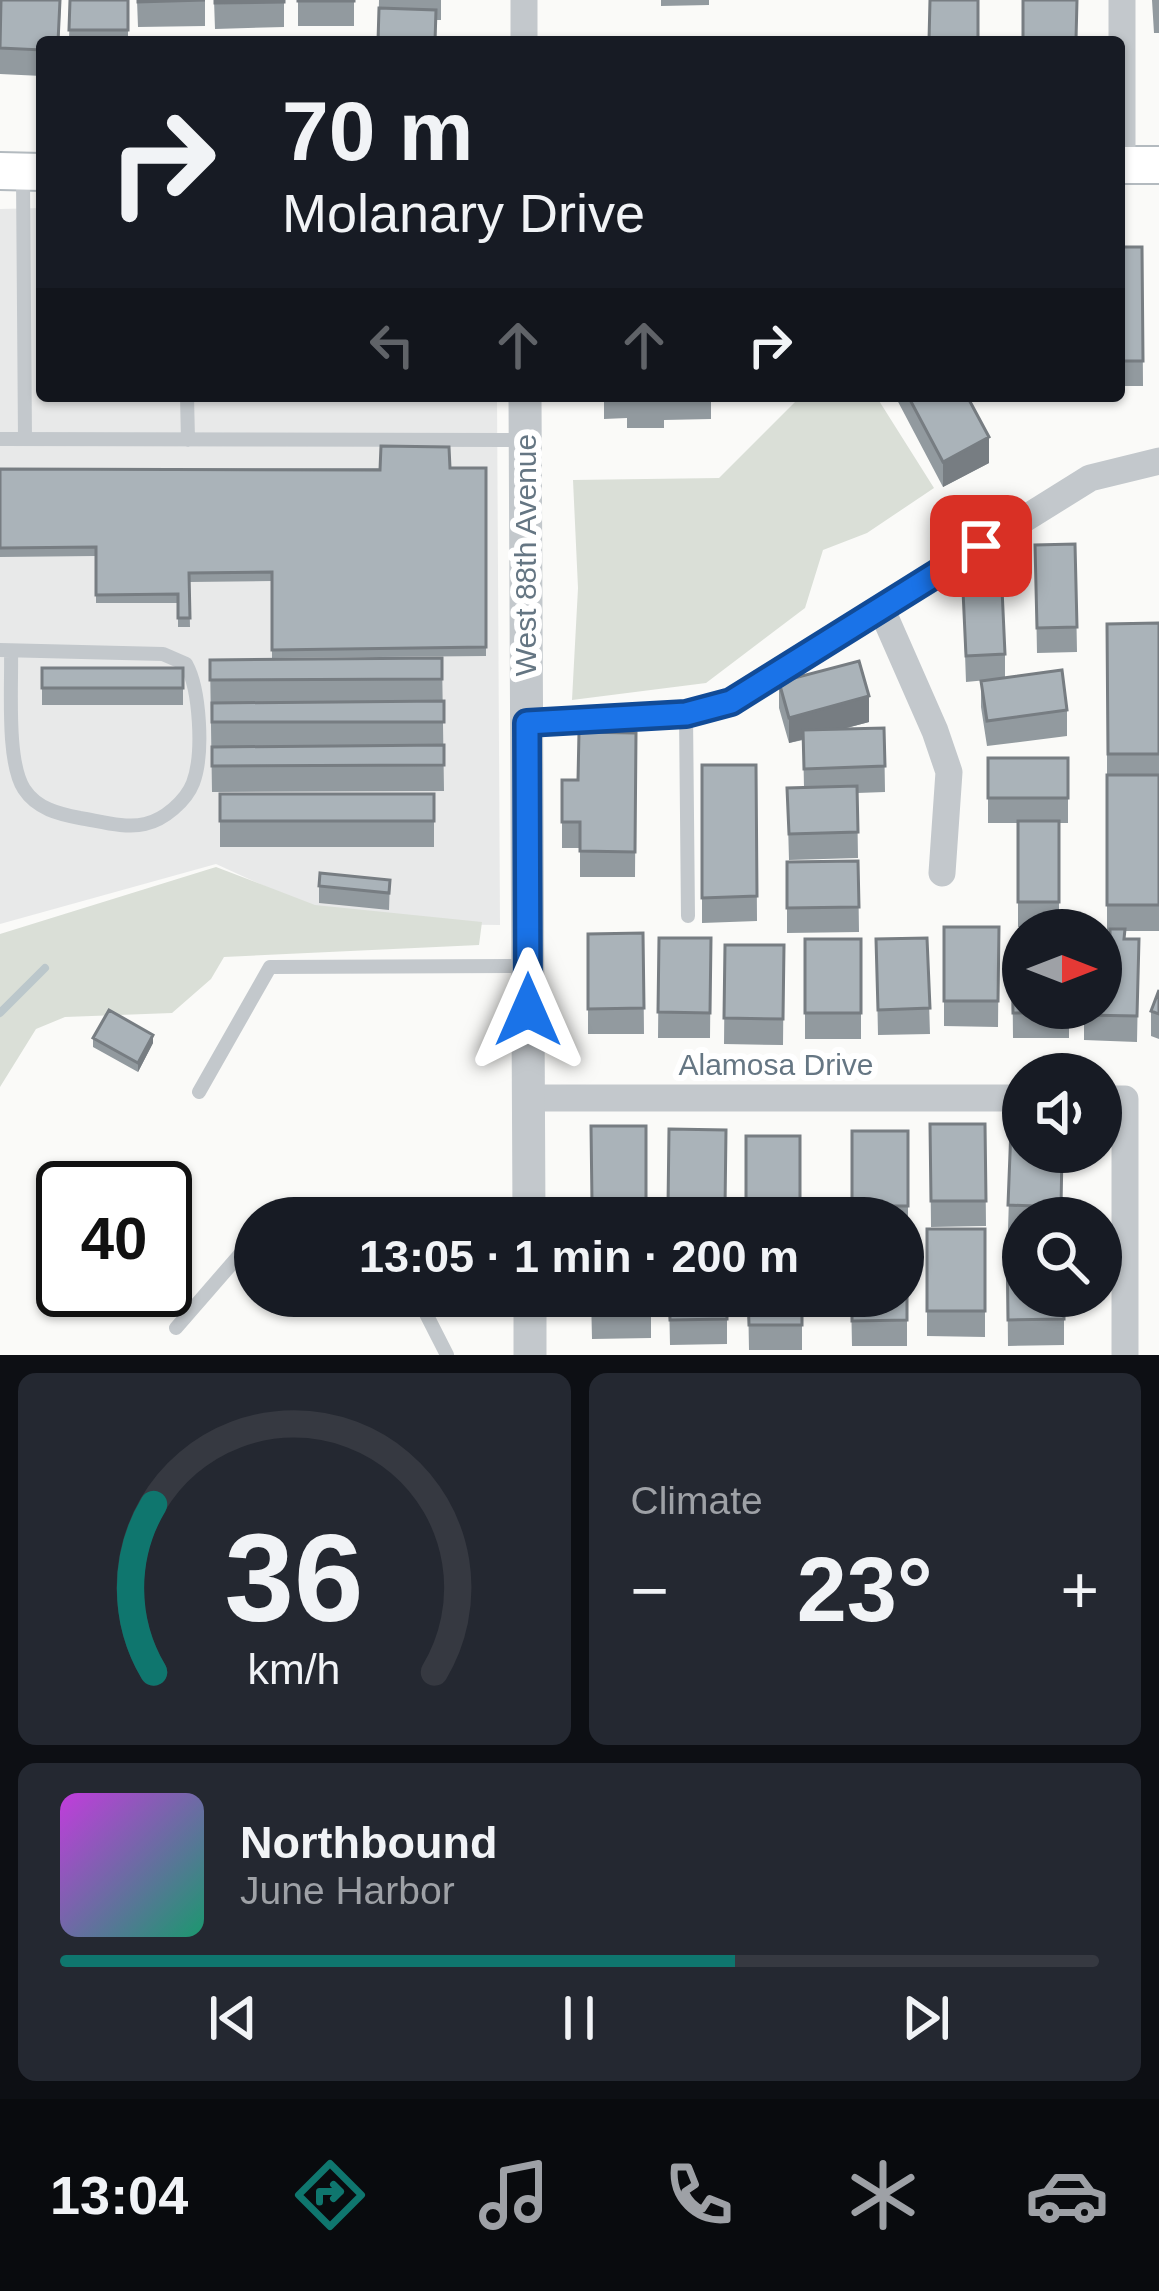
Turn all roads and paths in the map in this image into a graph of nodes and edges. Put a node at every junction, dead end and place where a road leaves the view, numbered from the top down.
1 (524, 0) edge
2 (1122, 0) edge
3 (524, 36) edge
4 (1124, 36) edge
5 (1125, 45) edge
6 (1133, 165) edge
7 (22, 171) edge
8 (25, 307) junction
9 (36, 308) edge
10 (187, 402) edge
11 (525, 402) edge
12 (0, 439) edge
13 (25, 439) junction
14 (188, 440) junction
15 (526, 440) junction
16 (1159, 461) edge
17 (881, 608) junction
18 (6, 651) edge
19 (686, 714) junction
20 (527, 723) junction
21 (942, 873) dead end
22 (688, 916) dead end
23 (528, 966) junction
24 (199, 1092) dead end
25 (529, 1098) junction
26 (1002, 1098) edge
27 (1122, 1099) edge
28 (529, 1197) edge
29 (234, 1261) edge
30 (428, 1317) edge
31 (530, 1317) edge
32 (176, 1328) dead end
33 (447, 1355) edge
34 (530, 1355) edge
35 (1125, 1355) edge

1 - 3 street
2 - 4 street
5 - 6 street
7 - 8 lane
8 - 9 lane
8 - 13 lane
10 - 14 lane
11 - 15 street, West 88th Avenue
12 - 13 lane
13 - 14 lane
14 - 15 lane
15 - 20 street, West 88th Avenue
16 - 17 street
17 - 19 street
17 - 21 street
18 - 18 lane
19 - 20 street
19 - 22 lane
20 - 23 street, West 88th Avenue
23 - 24 lane
23 - 25 street, West 88th Avenue
25 - 26 street, Alamosa Drive
25 - 28 street, West 88th Avenue
27 - 35 street
29 - 32 lane
30 - 33 lane
31 - 34 street

